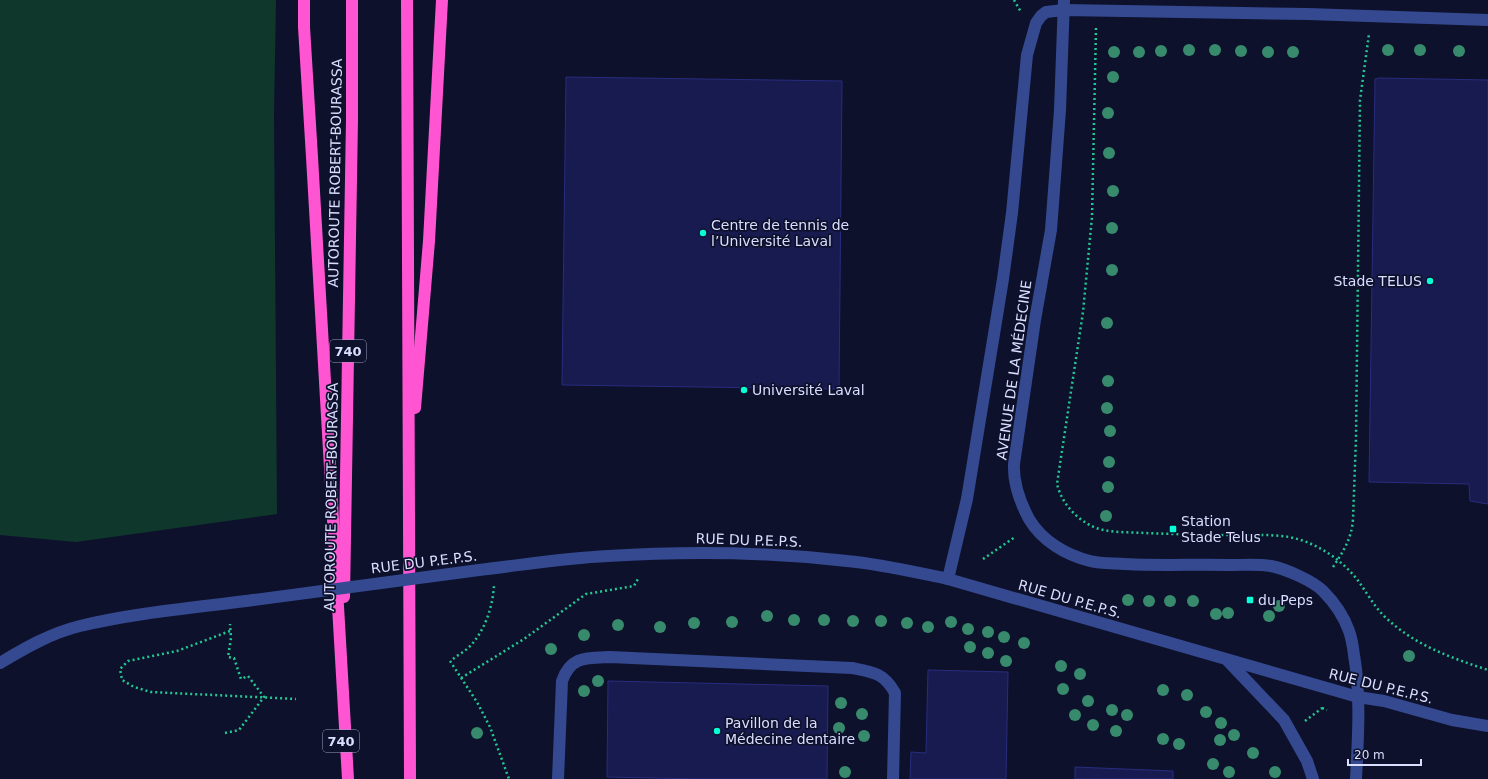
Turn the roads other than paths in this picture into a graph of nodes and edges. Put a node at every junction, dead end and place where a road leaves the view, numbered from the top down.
1 (304, 0) edge
2 (352, 0) edge
3 (407, 0) edge
4 (442, 0) edge
5 (1064, 5) edge
6 (1488, 20) edge
7 (409, 491) junction
8 (948, 579) junction
9 (1228, 660) junction
10 (0, 663) edge
11 (1358, 697) junction
12 (343, 702) junction
13 (1488, 726) edge
14 (340, 779) edge
15 (348, 779) edge
16 (410, 779) edge
17 (558, 779) edge
18 (893, 779) edge
19 (1313, 779) edge
20 (1356, 779) edge

1 - 12 highway
2 - 12 highway, AUTOROUTE ROBERT-BOURASSA / 740
3 - 7 highway
4 - 7 highway
5 - 6 street
5 - 8 street
5 - 11 street, AVENUE DE LA MÉDECINE
7 - 16 highway
8 - 9 street, RUE DU P.E.P.S.
8 - 10 street, RUE DU P.E.P.S., bridge
9 - 11 street, RUE DU P.E.P.S.
9 - 19 street
11 - 13 street, RUE DU P.E.P.S.
11 - 20 street, AVENUE DE LA MÉDECINE
12 - 14 highway, AUTOROUTE ROBERT-BOURASSA / 740
12 - 15 highway
17 - 18 street

